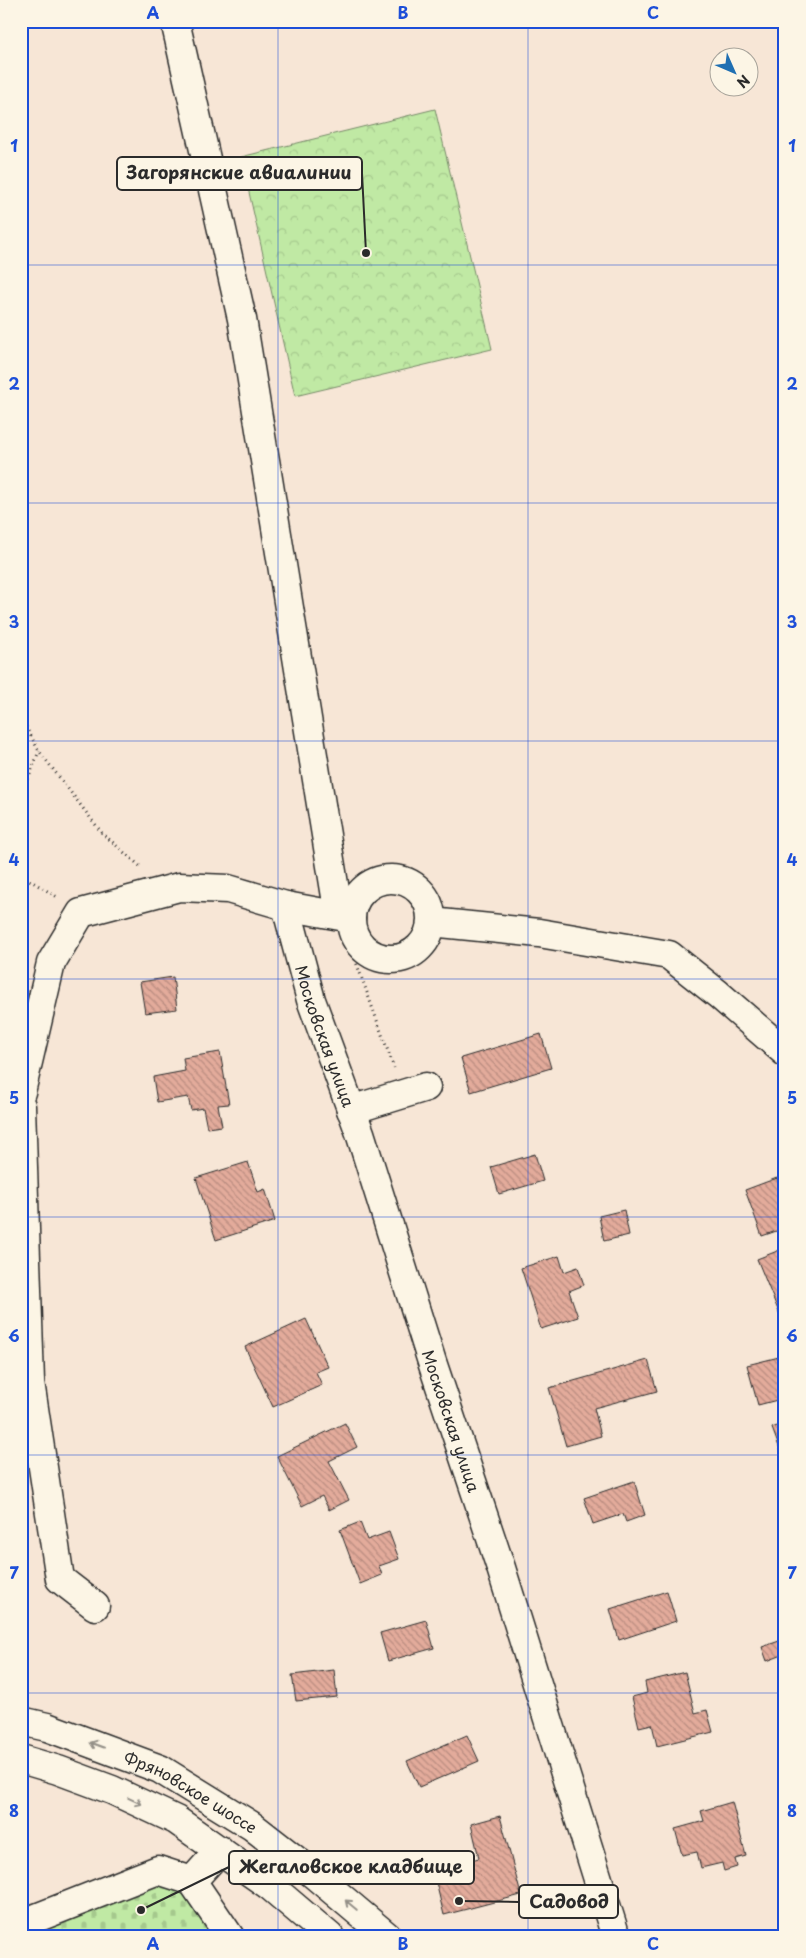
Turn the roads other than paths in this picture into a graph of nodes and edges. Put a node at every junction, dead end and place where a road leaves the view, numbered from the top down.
1 (175, 21) edge
2 (286, 906) junction
3 (345, 916) junction
4 (431, 922) junction
5 (785, 1052) edge
6 (415, 1091) road end
7 (21, 1092) edge
8 (21, 1106) edge
9 (351, 1110) junction
10 (26, 1387) edge
11 (95, 1606) dead end
12 (21, 1721) edge
13 (21, 1759) edge
14 (220, 1850) junction
15 (192, 1881) junction
16 (21, 1924) edge
17 (230, 1937) edge
18 (330, 1937) edge
19 (388, 1937) edge
20 (616, 1937) edge

1 - 3 street
2 - 3 street
2 - 7 street
2 - 9 street, Московская улица
3 - 4 street
3 - 4 street
4 - 5 street
6 - 9 street
8 - 10 street
9 - 20 street, Московская улица
10 - 11 street
19 -> 12 street, Фряновское шоссе
13 -> 14 street, Фряновское шоссе
14 - 15 street
14 - 18 street, Фряновское шоссе
15 - 16 street
15 - 17 street

